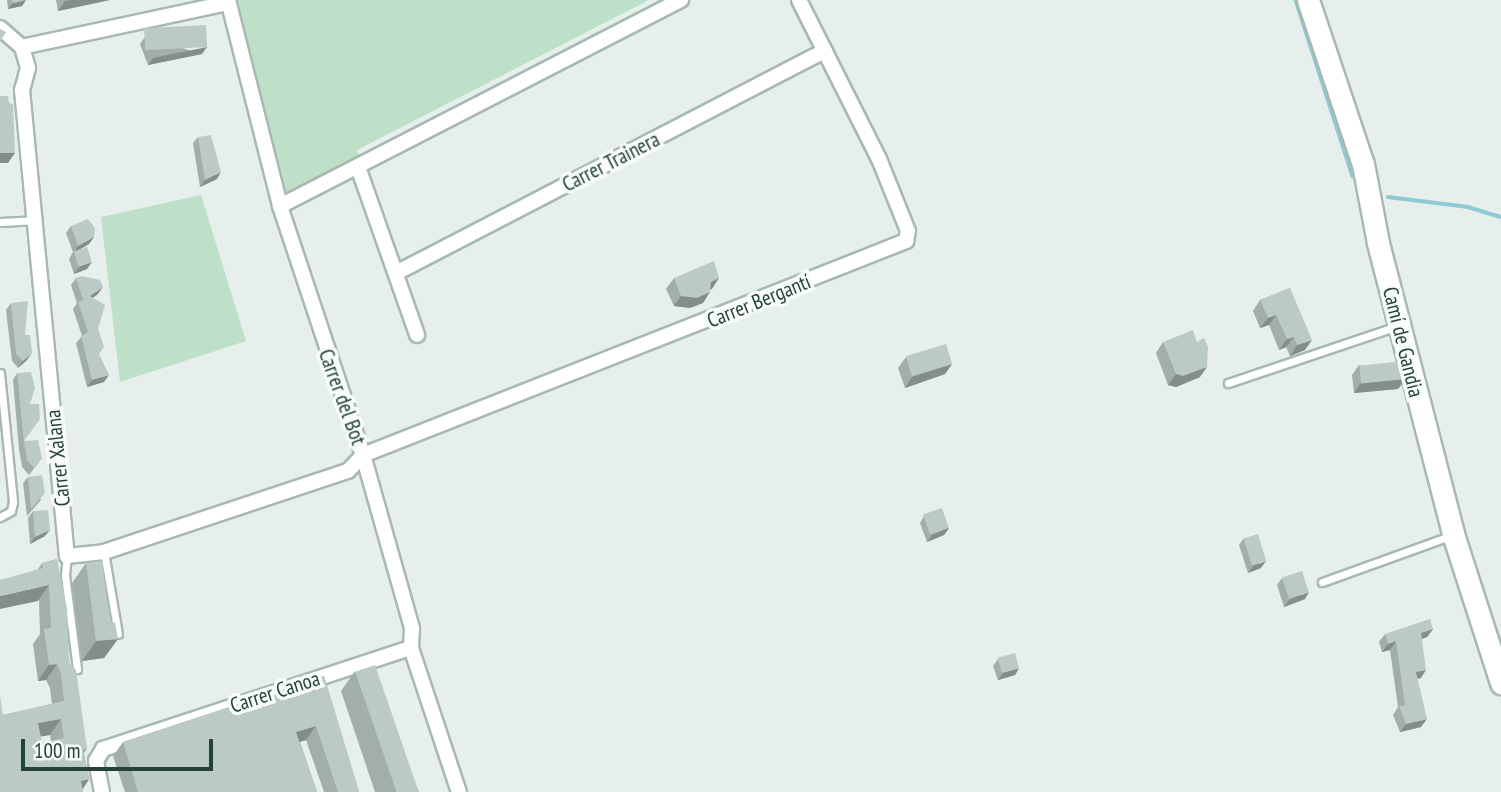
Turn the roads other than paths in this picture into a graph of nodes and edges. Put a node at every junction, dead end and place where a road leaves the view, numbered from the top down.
1 (681, 0) edge
2 (799, 0) edge
3 (1308, 0) edge
4 (228, 1) edge
5 (0, 28) edge
6 (22, 47) junction
7 (825, 51) junction
8 (358, 167) junction
9 (280, 206) junction
10 (34, 220) junction
11 (0, 222) edge
12 (396, 273) junction
13 (1399, 326) junction
14 (418, 335) dead end
15 (0, 373) edge
16 (1228, 383) dead end
17 (363, 454) junction
18 (0, 517) edge
19 (1453, 534) junction
20 (104, 552) junction
21 (67, 556) junction
22 (1322, 582) dead end
23 (118, 634) edge
24 (411, 648) junction
25 (77, 669) edge
26 (1501, 683) edge
27 (102, 792) edge
28 (459, 792) edge

1 - 8 street
2 - 7 street, Carrer Bergantí
3 - 13 main road, Camí de Gandia
4 - 6 street
4 - 9 street, Carrer del Bot
5 - 6 street
6 - 10 street, Carrer Xalana
7 - 12 street, Carrer Trainera
7 - 17 street, Carrer Bergantí
8 - 9 street
8 - 12 street
9 - 17 street, Carrer del Bot
10 - 11 lane
10 - 21 street, Carrer Xalana
12 - 14 street
13 - 16 lane
13 - 19 main road, Camí de Gandia
15 - 18 lane
17 - 20 street
17 - 24 street, Carrer del Bot
19 - 22 lane
19 - 26 main road, Camí de Gandia
20 - 21 street
20 - 23 lane
21 - 25 lane
24 - 27 street, Carrer Canoa
24 - 28 street, Carrer del Bot

